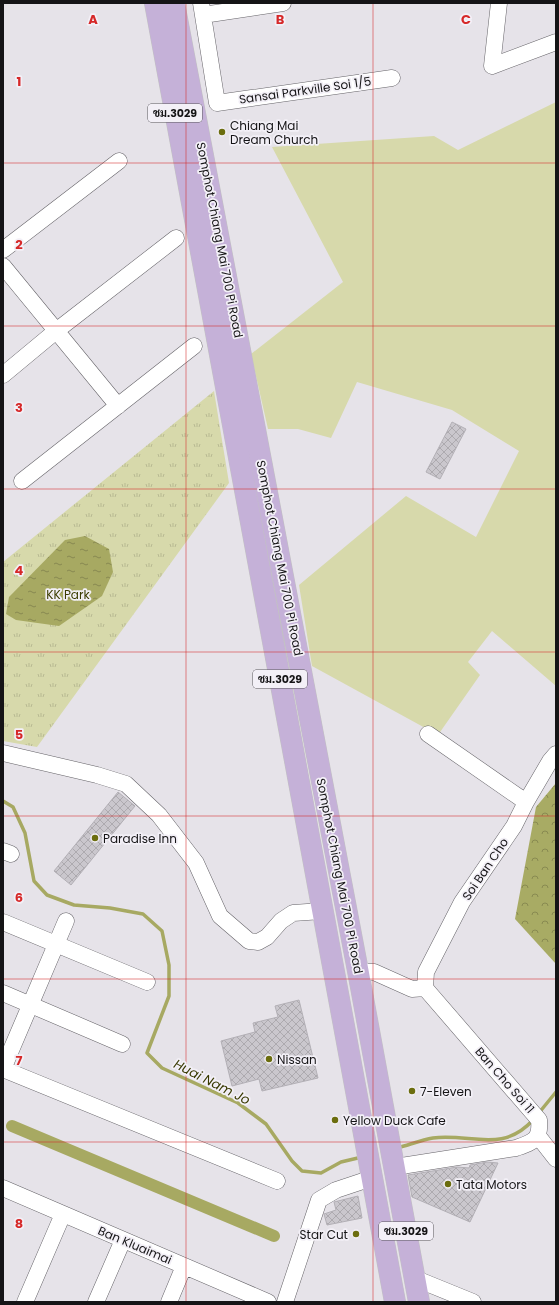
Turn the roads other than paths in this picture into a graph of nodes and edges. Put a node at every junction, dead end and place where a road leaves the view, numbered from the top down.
1 (143, 3) edge
2 (154, 3) edge
3 (174, 3) edge
4 (184, 3) edge
5 (284, 3) edge
6 (499, 3) edge
7 (202, 9) edge
8 (556, 42) edge
9 (178, 76) junction
10 (392, 78) dead end
11 (119, 161) dead end
12 (176, 238) dead end
13 (3, 250) edge
14 (3, 266) edge
15 (56, 331) junction
16 (194, 346) dead end
17 (3, 375) edge
18 (118, 406) junction
19 (22, 480) dead end
20 (428, 734) dead end
21 (3, 753) edge
22 (556, 754) edge
23 (526, 802) junction
24 (322, 911) junction
25 (66, 921) dead end
26 (3, 922) edge
27 (56, 944) junction
28 (358, 971) junction
29 (147, 982) dead end
30 (425, 988) junction
31 (3, 993) edge
32 (30, 1005) junction
33 (122, 1044) dead end
34 (3, 1069) edge
35 (538, 1136) junction
36 (556, 1159) edge
37 (394, 1163) junction
38 (370, 1170) junction
39 (277, 1182) dead end
40 (3, 1188) edge
41 (63, 1214) junction
42 (123, 1240) junction
43 (184, 1266) junction
44 (414, 1278) junction
45 (243, 1297) edge
46 (25, 1302) edge
47 (96, 1302) edge
48 (169, 1302) edge
49 (268, 1302) edge
50 (285, 1302) edge
51 (395, 1302) edge
52 (419, 1302) edge
53 (473, 1302) edge

1 - 9 main road, ชม.3029
2 - 9 main road, Somphot Chiang Mai 700 Pi Road / ชม.3029
3 - 9 main road, Somphot Chiang Mai 700 Pi Road / ชม.3029
4 - 9 main road, ชม.3029
5 - 7 street
6 - 8 street
7 - 10 street, Sansai Parkville Soi 1/5
9 - 24 main road, Somphot Chiang Mai 700 Pi Road / ชม.3029
9 - 28 main road, Somphot Chiang Mai 700 Pi Road / ชม.3029
11 - 13 street
12 - 15 street
14 - 15 street
15 - 17 street
15 - 18 street
16 - 18 street
18 - 19 street
20 - 23 street
21 - 24 street
22 - 23 street, Soi Ban Cho
23 - 30 street, Soi Ban Cho
24 - 38 main road, Somphot Chiang Mai 700 Pi Road / ชม.3029
25 - 27 street
26 - 27 street
27 - 29 street
27 - 32 street
28 - 30 street
28 - 37 main road, Somphot Chiang Mai 700 Pi Road / ชม.3029
30 - 35 street, Ban Cho Soi 11
31 - 32 street
32 - 33 street
32 - 34 street
34 - 39 street
35 - 36 street
35 - 37 street
37 - 44 main road, Somphot Chiang Mai 700 Pi Road / ชม.3029
38 - 50 street
38 - 51 main road, Somphot Chiang Mai 700 Pi Road / ชม.3029
40 - 41 street, Ban Kluaimai
41 - 42 street, Ban Kluaimai
41 - 46 street
42 - 43 street, Ban Kluaimai
42 - 47 street
43 - 45 street, Ban Kluaimai
43 - 48 street
44 - 52 main road, Somphot Chiang Mai 700 Pi Road / ชม.3029
44 - 53 street
45 - 49 street, Ban Kluaimai

